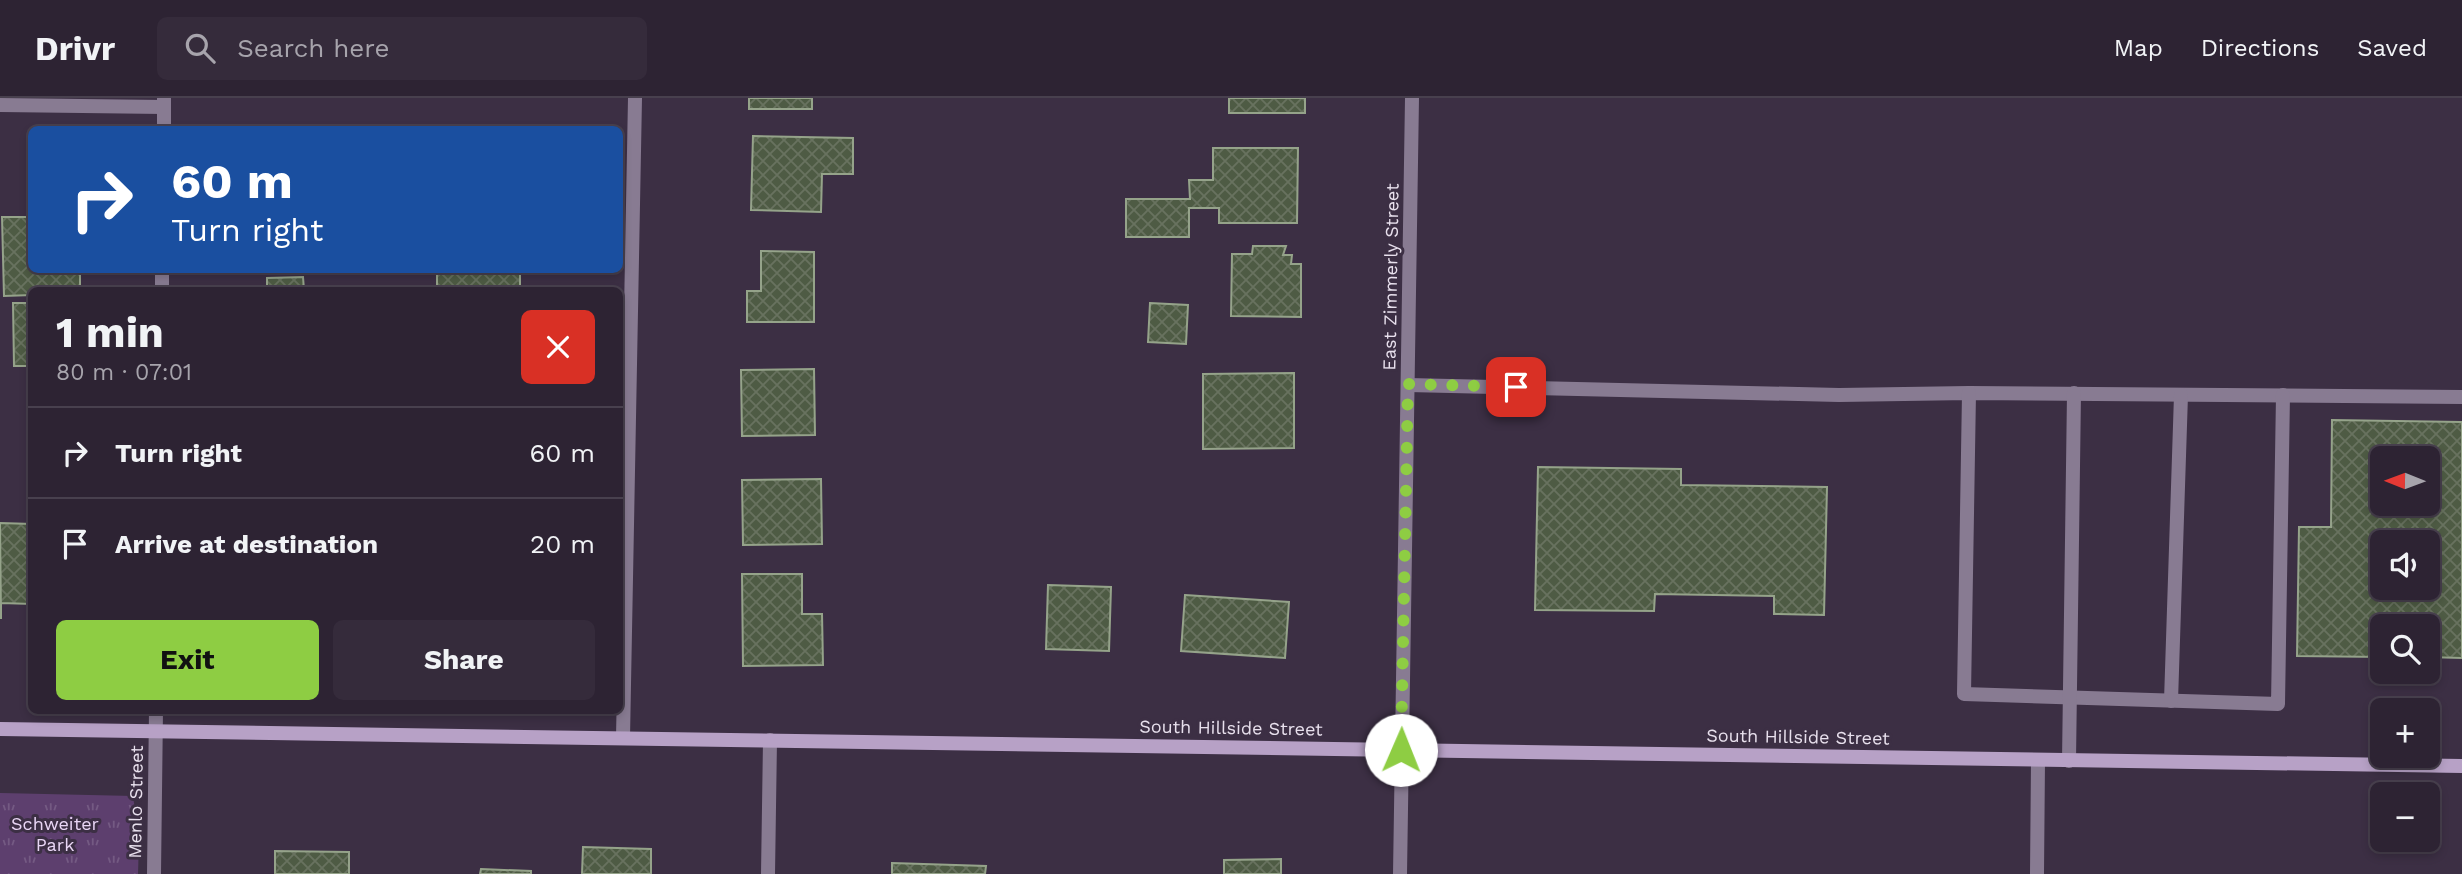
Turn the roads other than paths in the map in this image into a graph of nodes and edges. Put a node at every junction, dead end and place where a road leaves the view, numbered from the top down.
1 (635, 98) edge
2 (1412, 98) edge
3 (164, 102) edge
4 (0, 105) edge
5 (164, 126) edge
6 (1408, 384) junction
7 (1969, 393) junction
8 (2074, 393) junction
9 (2181, 395) junction
10 (2283, 396) junction
11 (2462, 397) edge
12 (2068, 698) junction
13 (2171, 701) junction
14 (156, 714) edge
15 (0, 729) edge
16 (156, 731) junction
17 (623, 738) junction
18 (770, 740) junction
19 (1401, 750) junction
20 (2038, 761) junction
21 (2068, 761) junction
22 (2462, 766) edge
23 (154, 874) edge
24 (768, 874) edge
25 (1400, 874) edge
26 (2037, 874) edge

1 - 17 street
2 - 6 street, East Zimmerly Street
3 - 4 street
3 - 5 street
6 - 7 street
6 - 19 street, East Zimmerly Street
7 - 8 street
7 - 12 street
8 - 9 street
8 - 12 street
9 - 10 street
9 - 13 street
10 - 11 street
10 - 13 street
12 - 13 street
12 - 21 street
14 - 16 street, Menlo Street
15 - 16 main road, South Hillside Street
16 - 17 main road, South Hillside Street
16 - 23 street, Menlo Street
17 - 18 main road, South Hillside Street
18 - 19 main road, South Hillside Street
18 - 24 street
19 - 20 main road, South Hillside Street
19 - 25 street, East Zimmerly Street
20 - 21 main road, South Hillside Street
20 - 26 street
21 - 22 main road, South Hillside Street

